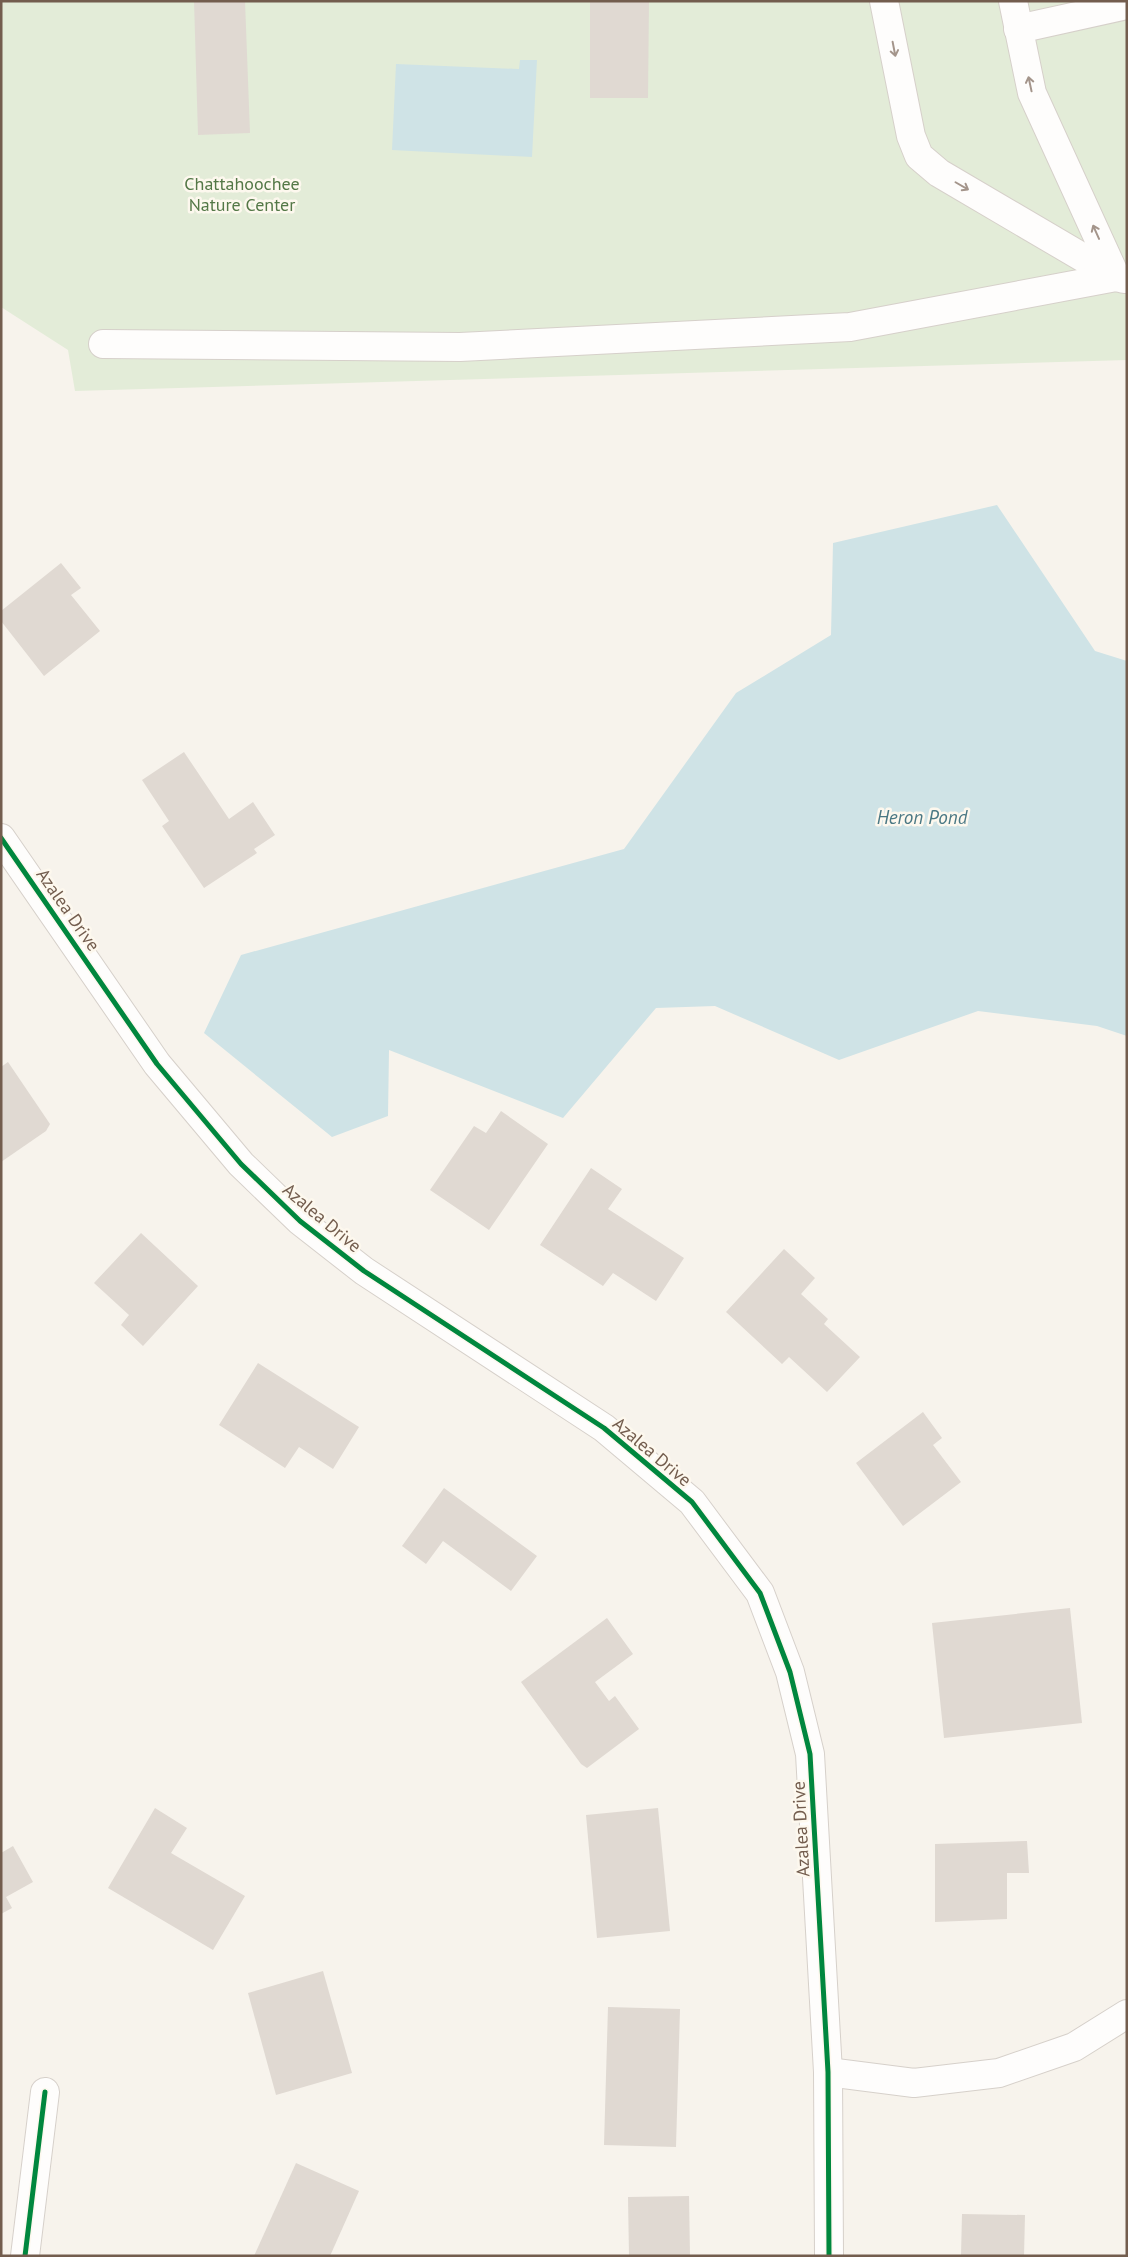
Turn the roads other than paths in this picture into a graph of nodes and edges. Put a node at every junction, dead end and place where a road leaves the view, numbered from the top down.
1 (884, 1) edge
2 (1013, 1) edge
3 (1127, 5) edge
4 (1018, 29) junction
5 (1121, 278) edge
6 (104, 344) dead end
7 (1, 838) edge
8 (1127, 2014) edge
9 (828, 2072) junction
10 (45, 2092) dead end
11 (25, 2256) edge
12 (829, 2256) edge

1 -> 5 street
2 - 4 street
3 - 4 street
5 -> 4 street
5 - 6 street
7 - 9 street, Azalea Drive
8 - 9 street
9 - 12 street, Azalea Drive
10 - 11 street

